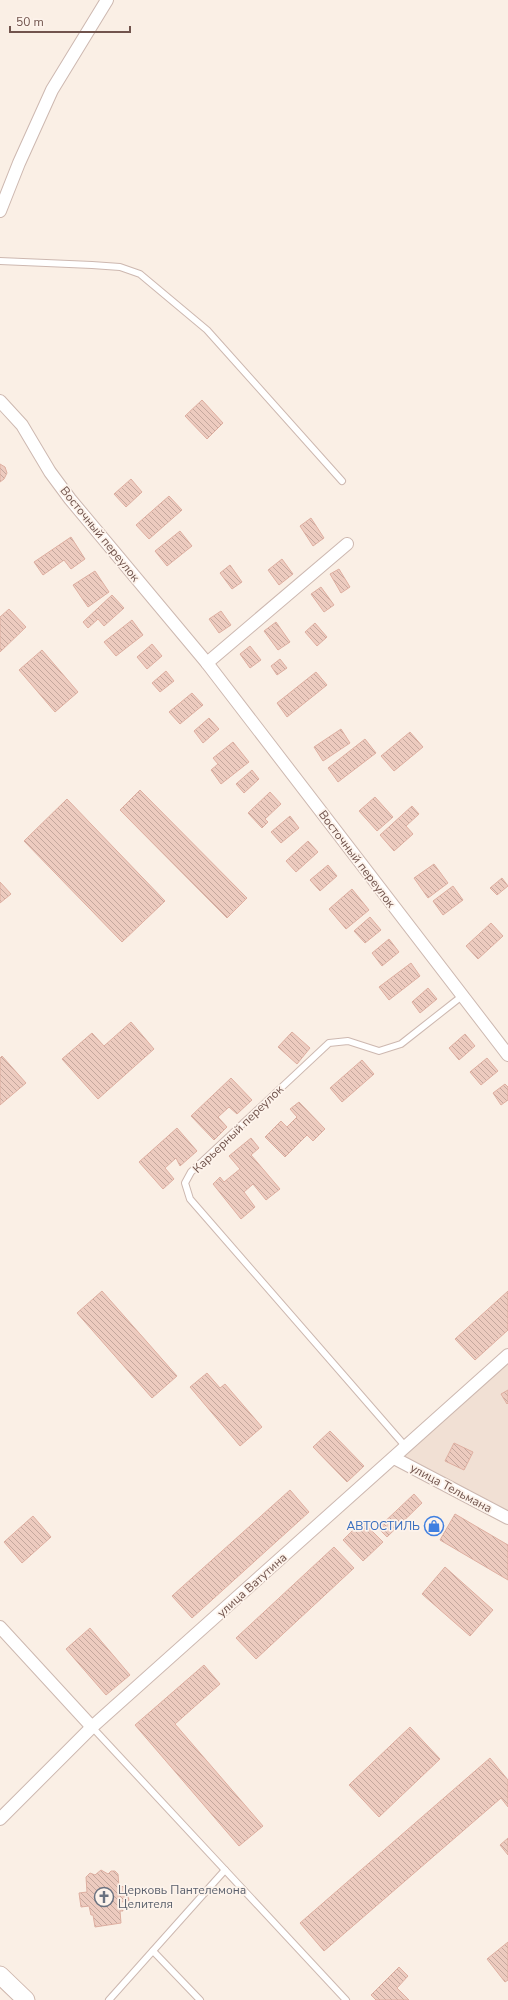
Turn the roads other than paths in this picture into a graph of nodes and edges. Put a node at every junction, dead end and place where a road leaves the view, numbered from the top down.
1 (107, 0) edge
2 (0, 211) edge
3 (0, 261) edge
4 (0, 401) edge
5 (342, 481) dead end
6 (347, 544) dead end
7 (207, 663) junction
8 (462, 996) junction
9 (508, 1055) edge
10 (508, 1354) edge
11 (406, 1447) junction
12 (394, 1458) junction
13 (508, 1518) edge
14 (0, 1627) edge
15 (92, 1727) junction
16 (0, 1819) edge
17 (226, 1870) junction
18 (153, 1951) junction
19 (0, 1975) edge
20 (26, 2000) edge
21 (109, 2000) edge
22 (200, 2000) edge
23 (346, 2000) edge

1 - 2 street
3 - 5 lane
4 - 7 street, Восточный переулок
6 - 7 street
7 - 8 street, Восточный переулок
8 - 9 street, Восточный переулок
8 - 11 lane, Карьерный переулок
10 - 11 street, улица Ватутина
11 - 12 street, улица Ватутина
12 - 13 street, улица Тельмана
12 - 15 street, улица Ватутина
14 - 15 street
15 - 16 street, улица Ватутина
15 - 17 lane
17 - 18 lane
17 - 23 lane
18 - 21 lane
18 - 22 lane
19 - 20 main road

